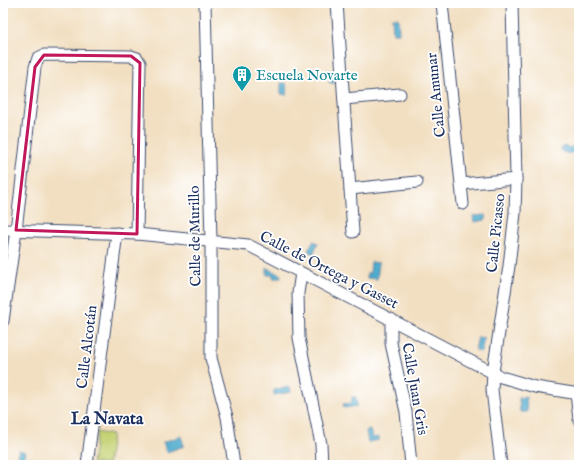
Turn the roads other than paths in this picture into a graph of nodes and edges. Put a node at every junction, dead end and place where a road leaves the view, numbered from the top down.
1 (205, 3) edge
2 (337, 3) edge
3 (442, 3) edge
4 (512, 3) edge
5 (400, 94) dead end
6 (344, 99) junction
7 (516, 179) junction
8 (417, 182) dead end
9 (461, 184) junction
10 (350, 188) junction
11 (463, 204) dead end
12 (3, 230) edge
13 (16, 230) junction
14 (353, 232) dead end
15 (117, 233) junction
16 (137, 234) junction
17 (211, 241) junction
18 (301, 273) junction
19 (391, 319) junction
20 (3, 322) edge
21 (493, 372) junction
22 (578, 394) edge
23 (579, 420) edge
24 (87, 465) edge
25 (234, 465) edge
26 (322, 465) edge
27 (411, 465) edge
28 (500, 465) edge

1 - 17 street, Calle de Murillo
2 - 6 street
3 - 9 street, Calle Amunar
4 - 7 street, Calle Picasso
5 - 6 street
6 - 10 street
7 - 9 street
7 - 21 street, Calle Picasso
8 - 10 street
9 - 11 street, Calle Amunar
10 - 14 street
12 - 13 street, Calle de Ortega y Gasset
13 - 15 street, Calle de Ortega y Gasset
13 - 16 street
13 - 20 street
15 - 16 street, Calle de Ortega y Gasset
15 - 24 street, Calle Alcotán
16 - 17 street, Calle de Ortega y Gasset
17 - 18 street, Calle de Ortega y Gasset
17 - 25 street, Calle de Murillo
18 - 19 street, Calle de Ortega y Gasset
18 - 26 street
19 - 21 street, Calle de Ortega y Gasset
19 - 27 street, Calle Juan Gris
21 - 22 street, Calle de Ortega y Gasset
21 - 28 street, Calle Picasso
22 - 23 street

